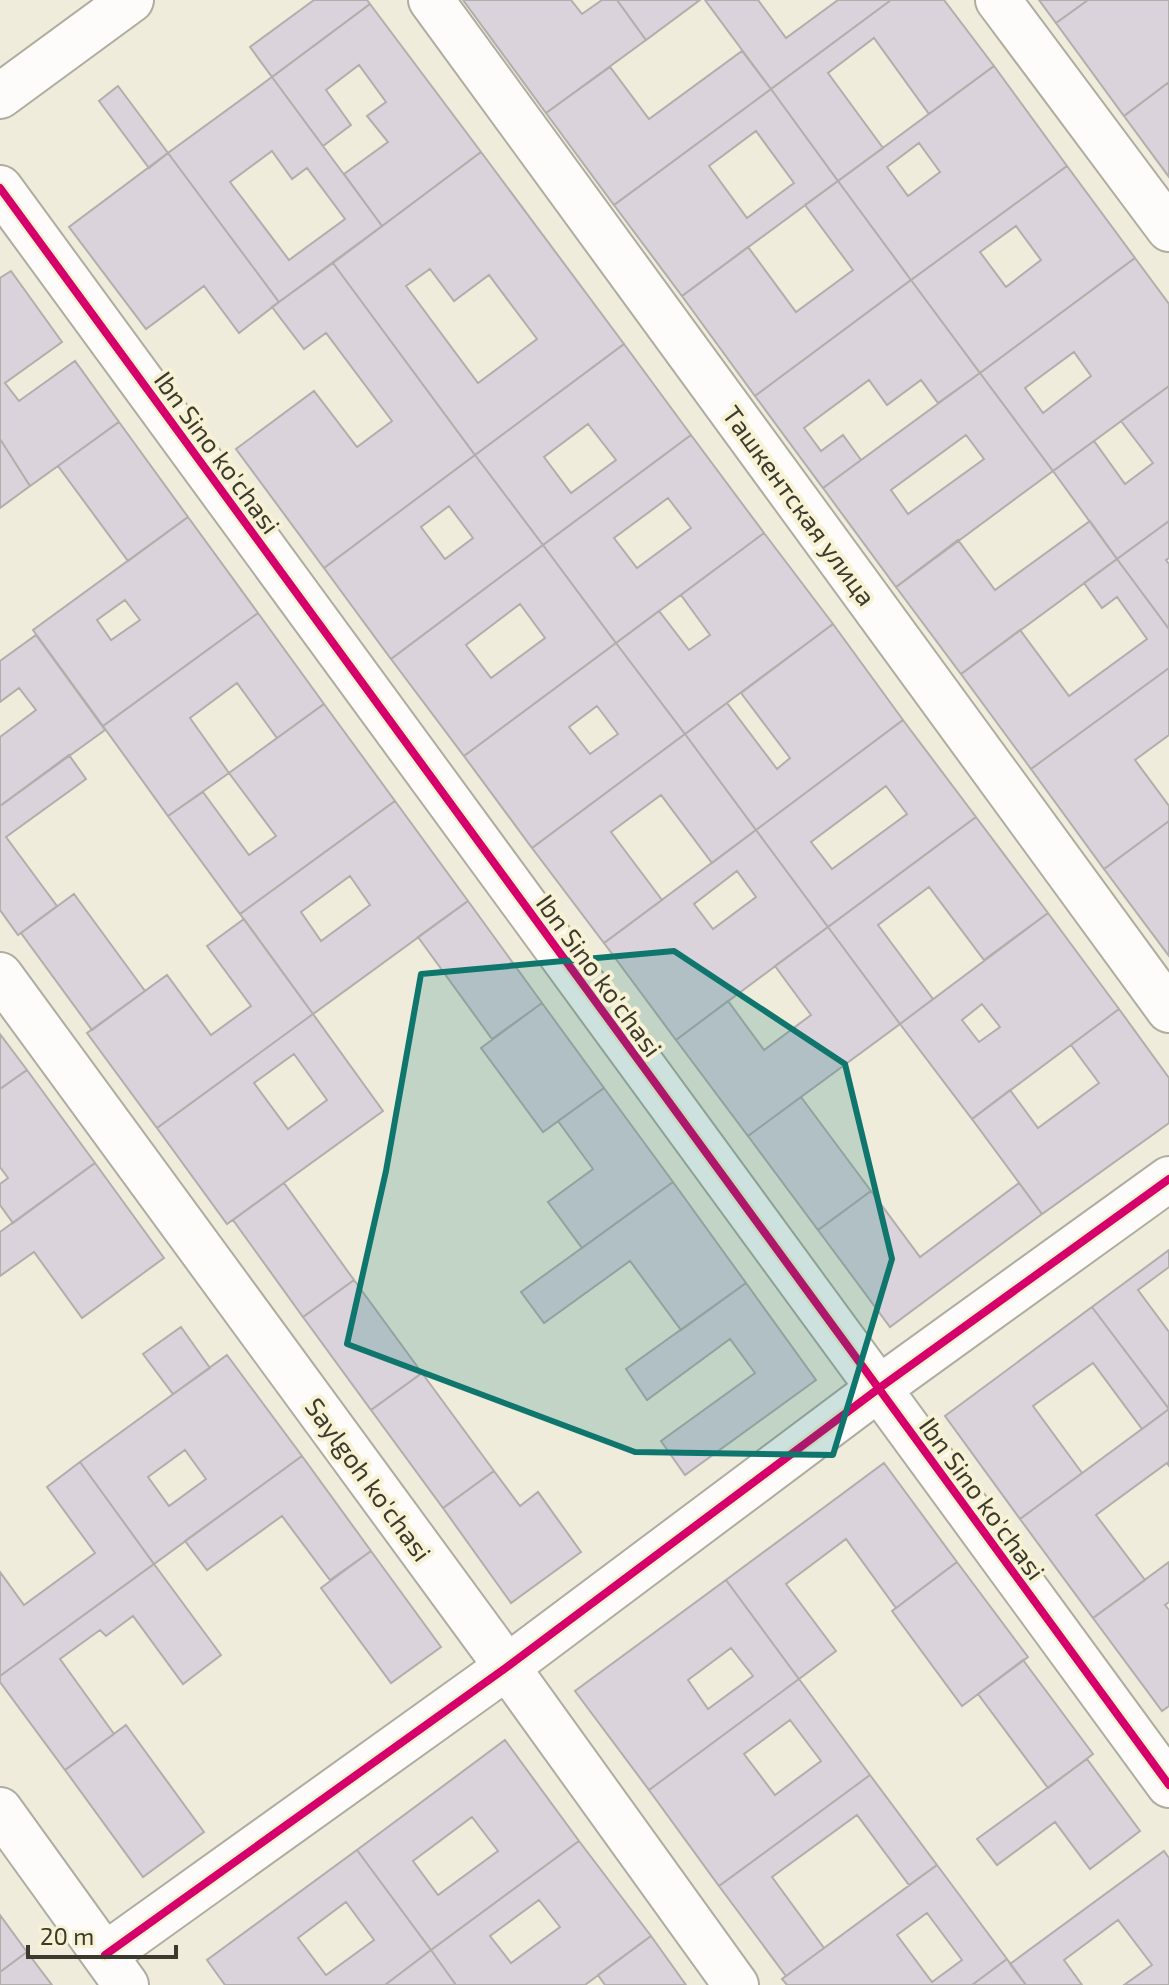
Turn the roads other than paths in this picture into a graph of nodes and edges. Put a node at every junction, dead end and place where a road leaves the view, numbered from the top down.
1 (131, 0) edge
2 (431, 0) edge
3 (998, 0) edge
4 (0, 96) edge
5 (0, 188) edge
6 (1169, 229) edge
7 (0, 975) edge
8 (1169, 1010) edge
9 (1169, 1179) edge
10 (878, 1389) junction
11 (507, 1667) junction
12 (1169, 1785) edge
13 (0, 1810) edge
14 (116, 1970) edge
15 (736, 1985) edge

1 - 4 street
2 - 8 street, Ташкентская улица
3 - 6 street
5 - 10 street, Ibn Sino ko'chasi
7 - 11 street, Saylgoh ko'chasi
9 - 10 street
10 - 11 street
10 - 12 street, Ibn Sino ko'chasi
11 - 14 street
11 - 15 street, Saylgoh ko'chasi
13 - 14 street

